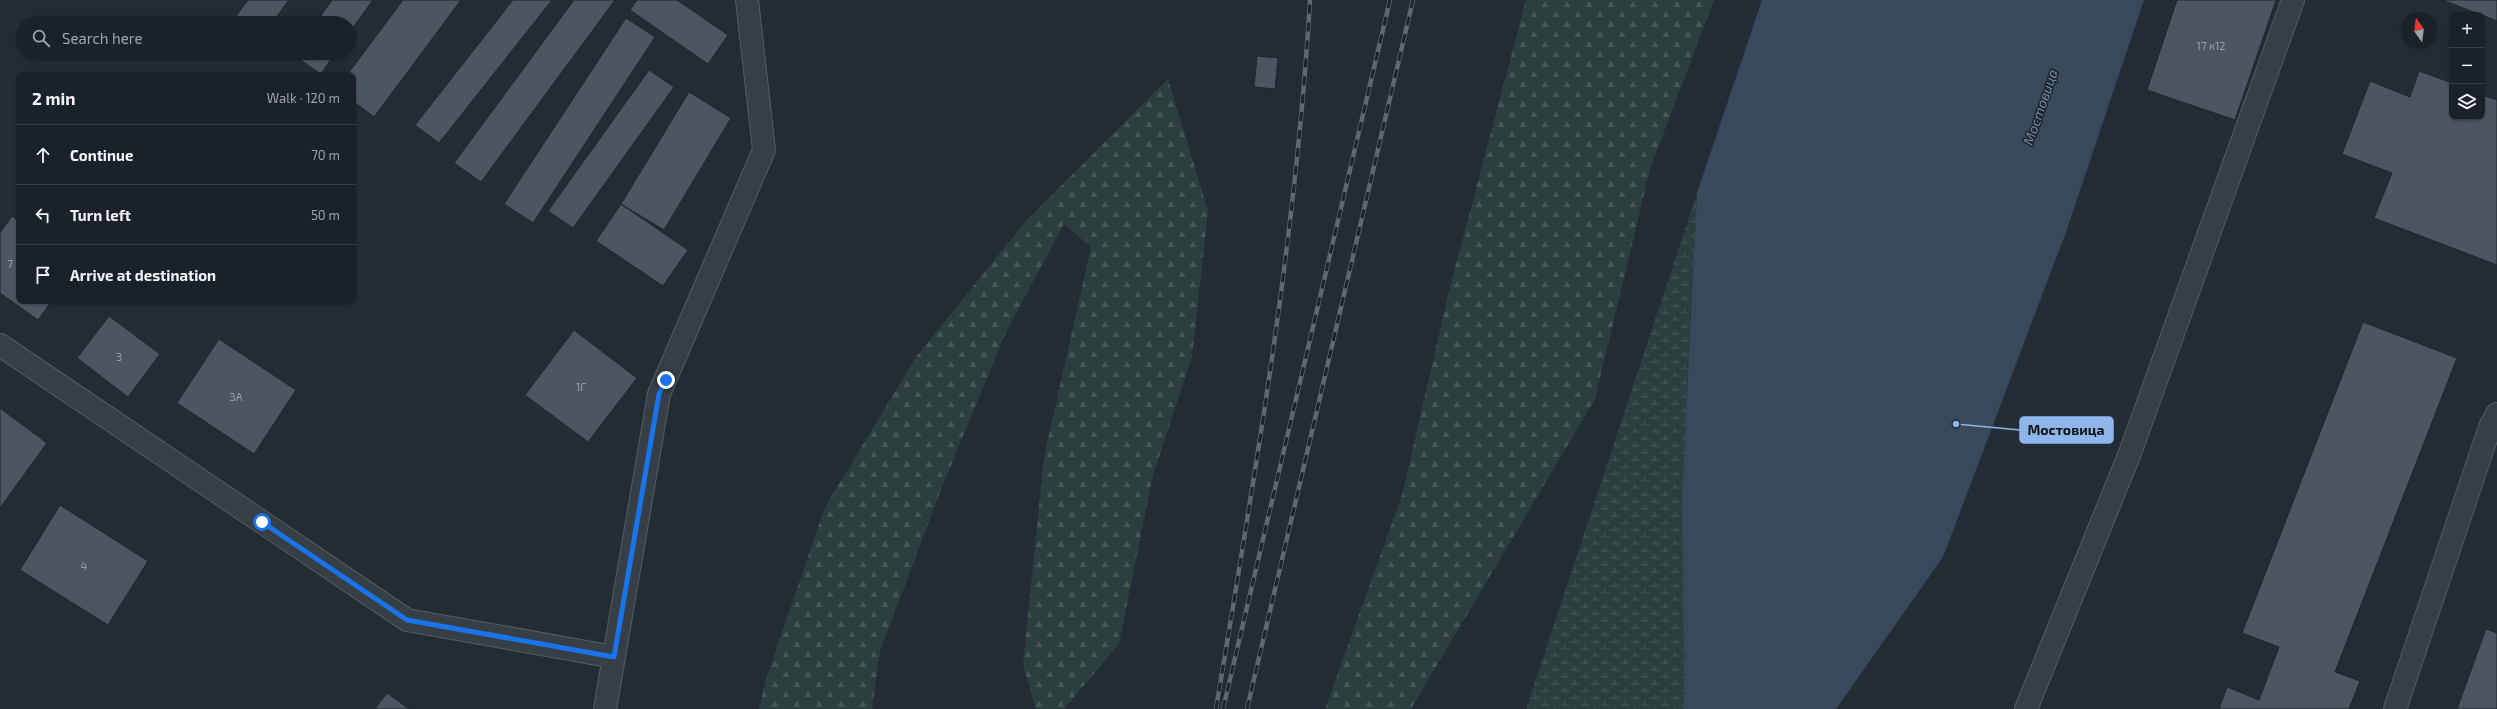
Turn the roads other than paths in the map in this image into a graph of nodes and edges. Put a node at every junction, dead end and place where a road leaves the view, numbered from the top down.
1 (747, 0) edge
2 (2293, 0) edge
3 (0, 345) edge
4 (2497, 414) edge
5 (614, 657) junction
6 (605, 709) edge
7 (2026, 709) edge
8 (2395, 709) edge

1 - 5 lane
2 - 7 lane
3 - 5 lane
4 - 8 lane
5 - 6 lane

